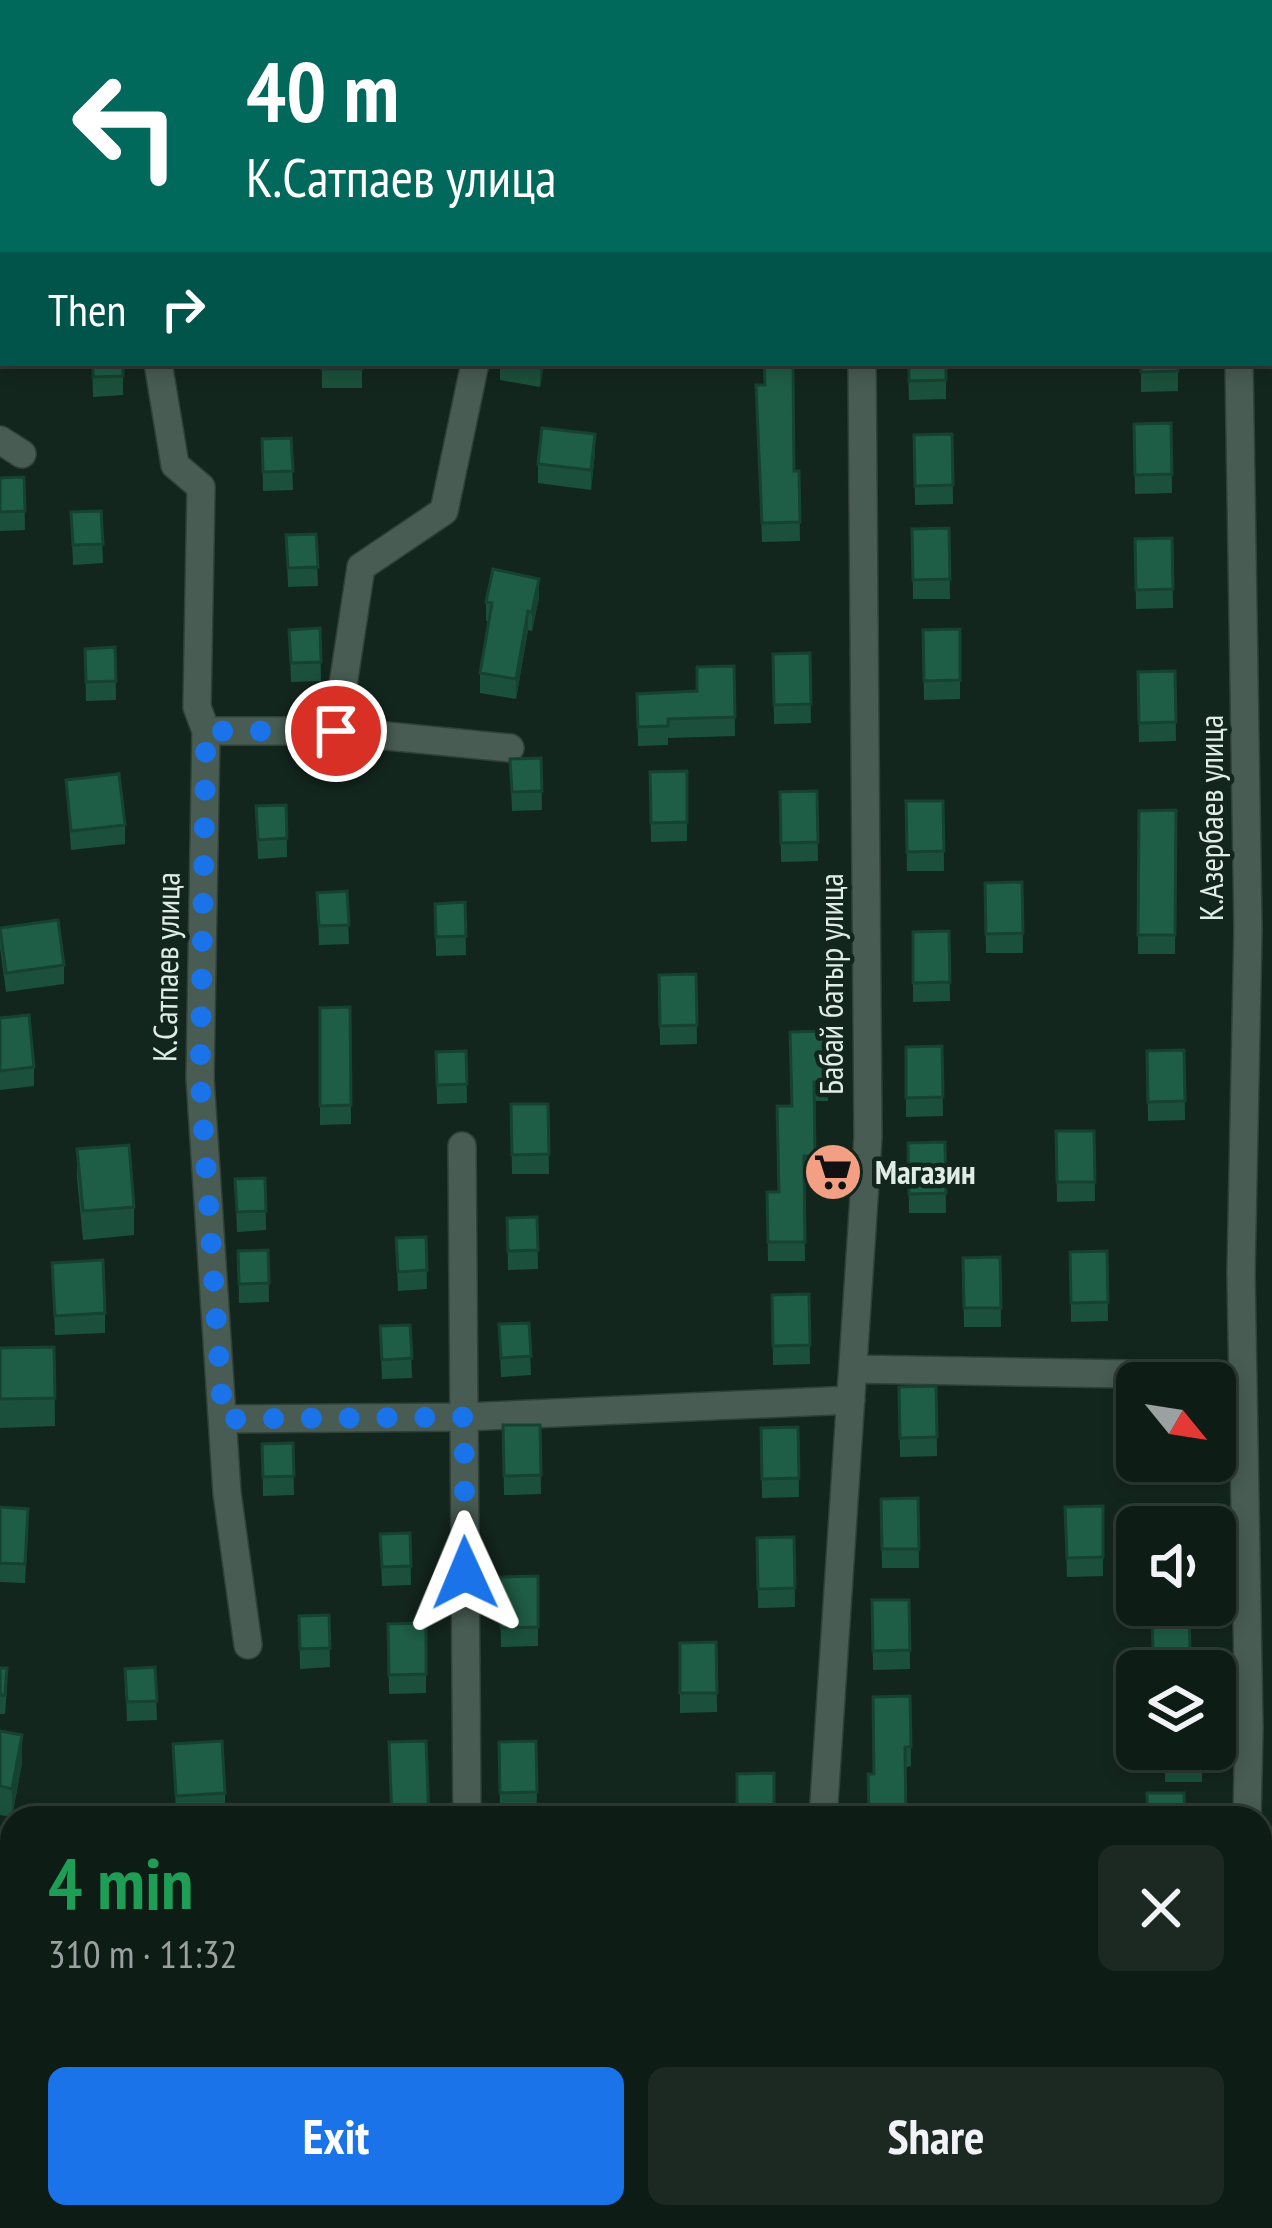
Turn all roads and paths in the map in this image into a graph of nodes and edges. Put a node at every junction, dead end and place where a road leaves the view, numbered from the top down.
1 (159, 366) edge
2 (474, 366) edge
3 (862, 366) edge
4 (1238, 366) edge
5 (206, 731) junction
6 (336, 731) junction
7 (510, 748) dead end
8 (462, 1146) dead end
9 (853, 1369) junction
10 (1243, 1376) junction
11 (851, 1400) junction
12 (1258, 1411) edge
13 (464, 1417) junction
14 (223, 1419) junction
15 (248, 1645) dead end
16 (467, 1806) edge
17 (824, 1806) edge
18 (1247, 1806) edge

1 - 5 street, К.Сатпаев улица
2 - 6 street
3 - 9 street, Бабай батыр улица
4 - 10 street, К.Азербаев улица
5 - 6 street
5 - 14 street, К.Сатпаев улица
6 - 7 street
8 - 13 street
9 - 10 street
9 - 11 street, Бабай батыр улица
10 - 12 street, К.Азербаев улица
11 - 13 street
11 - 17 street, Бабай батыр улица
12 - 18 street, К.Азербаев улица
13 - 14 street
13 - 16 street
14 - 15 street, К.Сатпаев улица

